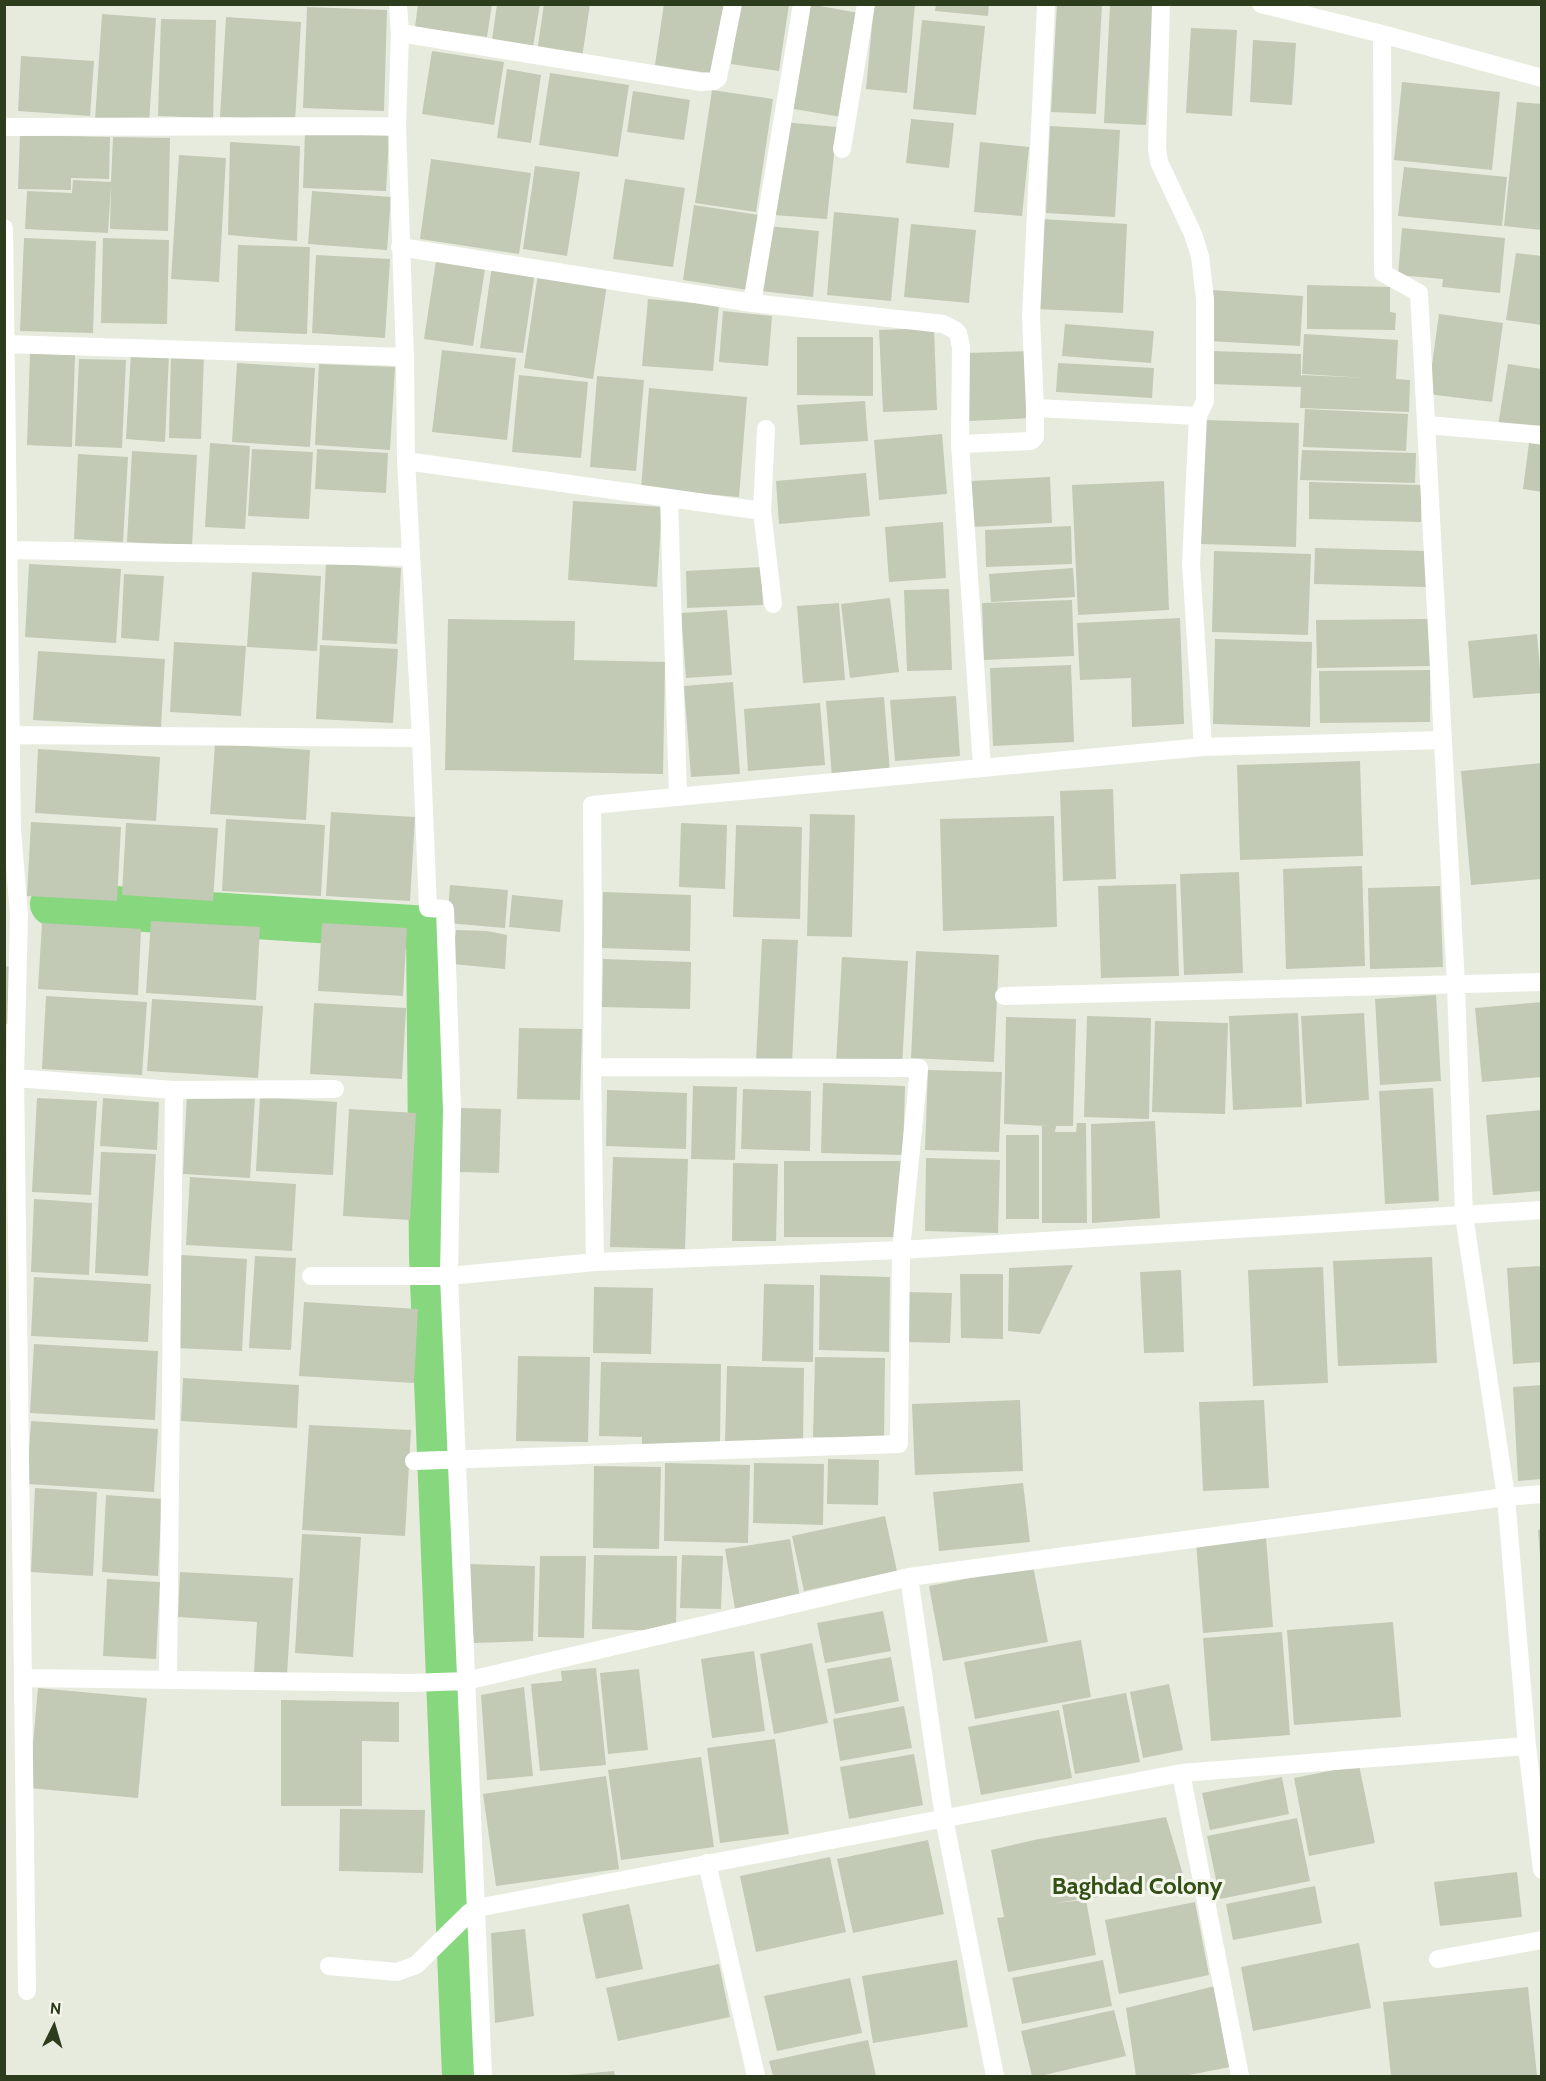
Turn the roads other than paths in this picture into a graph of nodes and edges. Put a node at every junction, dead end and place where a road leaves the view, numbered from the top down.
1 (398, 4) edge
2 (733, 4) edge
3 (802, 4) edge
4 (866, 4) edge
5 (1046, 4) edge
6 (1161, 4) edge
7 (1261, 4) edge
8 (400, 33) junction
9 (1382, 34) junction
10 (1542, 78) edge
11 (397, 126) junction
12 (4, 127) edge
13 (842, 149) dead end
14 (4, 228) edge
15 (400, 248) junction
16 (752, 303) junction
17 (6, 344) junction
18 (405, 357) junction
19 (1035, 408) junction
20 (1198, 416) junction
21 (1427, 425) junction
22 (766, 429) dead end
23 (1542, 435) edge
24 (960, 444) junction
25 (6, 452) edge
26 (406, 461) junction
27 (669, 498) junction
28 (762, 511) junction
29 (8, 550) junction
30 (410, 557) junction
31 (7, 580) edge
32 (773, 604) dead end
33 (8, 735) edge
34 (421, 738) junction
35 (1442, 740) junction
36 (1203, 747) junction
37 (982, 767) junction
38 (678, 796) junction
39 (8, 832) edge
40 (1542, 982) edge
41 (1456, 985) junction
42 (1004, 996) dead end
43 (592, 1066) junction
44 (15, 1078) junction
45 (174, 1089) junction
46 (335, 1089) dead end
47 (1542, 1210) edge
48 (1464, 1215) junction
49 (901, 1250) junction
50 (595, 1262) junction
51 (311, 1276) dead end
52 (449, 1276) junction
53 (458, 1460) junction
54 (414, 1461) dead end
55 (1542, 1494) edge
56 (1506, 1497) junction
57 (909, 1577) junction
58 (22, 1678) junction
59 (168, 1680) junction
60 (466, 1681) junction
61 (1527, 1746) junction
62 (1181, 1773) junction
63 (944, 1818) junction
64 (707, 1863) junction
65 (1542, 1870) edge
66 (473, 1910) junction
67 (1542, 1940) edge
68 (1438, 1959) dead end
69 (329, 1966) dead end
70 (27, 1991) dead end
71 (483, 2076) edge
72 (756, 2076) edge
73 (995, 2076) edge
74 (1240, 2076) edge

1 - 8 street
2 - 8 street
3 - 16 street
4 - 13 street
5 - 19 street
6 - 20 street
7 - 9 street
8 - 11 street
9 - 10 street
9 - 21 street
11 - 12 street
11 - 15 street
14 - 17 street
15 - 16 street
15 - 18 street
16 - 24 street
17 - 18 street
17 - 25 street
18 - 26 street
19 - 20 street
19 - 24 street
20 - 36 street
21 - 23 street
21 - 35 street
22 - 28 street
24 - 37 street
25 - 29 street
26 - 27 street
26 - 30 street
27 - 28 street
27 - 38 street
28 - 32 street
29 - 30 street
29 - 31 street
30 - 34 street
31 - 33 street
33 - 34 street
33 - 39 street
34 - 52 street
35 - 36 street
35 - 41 street
36 - 37 street
37 - 38 street
38 - 43 street
39 - 44 street
40 - 41 street
41 - 42 street
41 - 48 street
43 - 49 street
43 - 50 street
44 - 45 street
44 - 58 street
45 - 46 street
45 - 59 street
47 - 48 street
48 - 49 street
48 - 56 street
49 - 50 street
49 - 53 street
50 - 52 street
51 - 52 street
52 - 53 street
53 - 54 street
53 - 60 street
55 - 56 street
56 - 57 street
56 - 61 street
57 - 60 street
57 - 63 street
58 - 59 street
58 - 70 street
59 - 60 street
60 - 66 street
61 - 62 street
61 - 65 street
62 - 63 street
62 - 74 street
63 - 64 street
63 - 73 street
64 - 66 street
64 - 72 street
66 - 69 street
66 - 71 street
67 - 68 street

